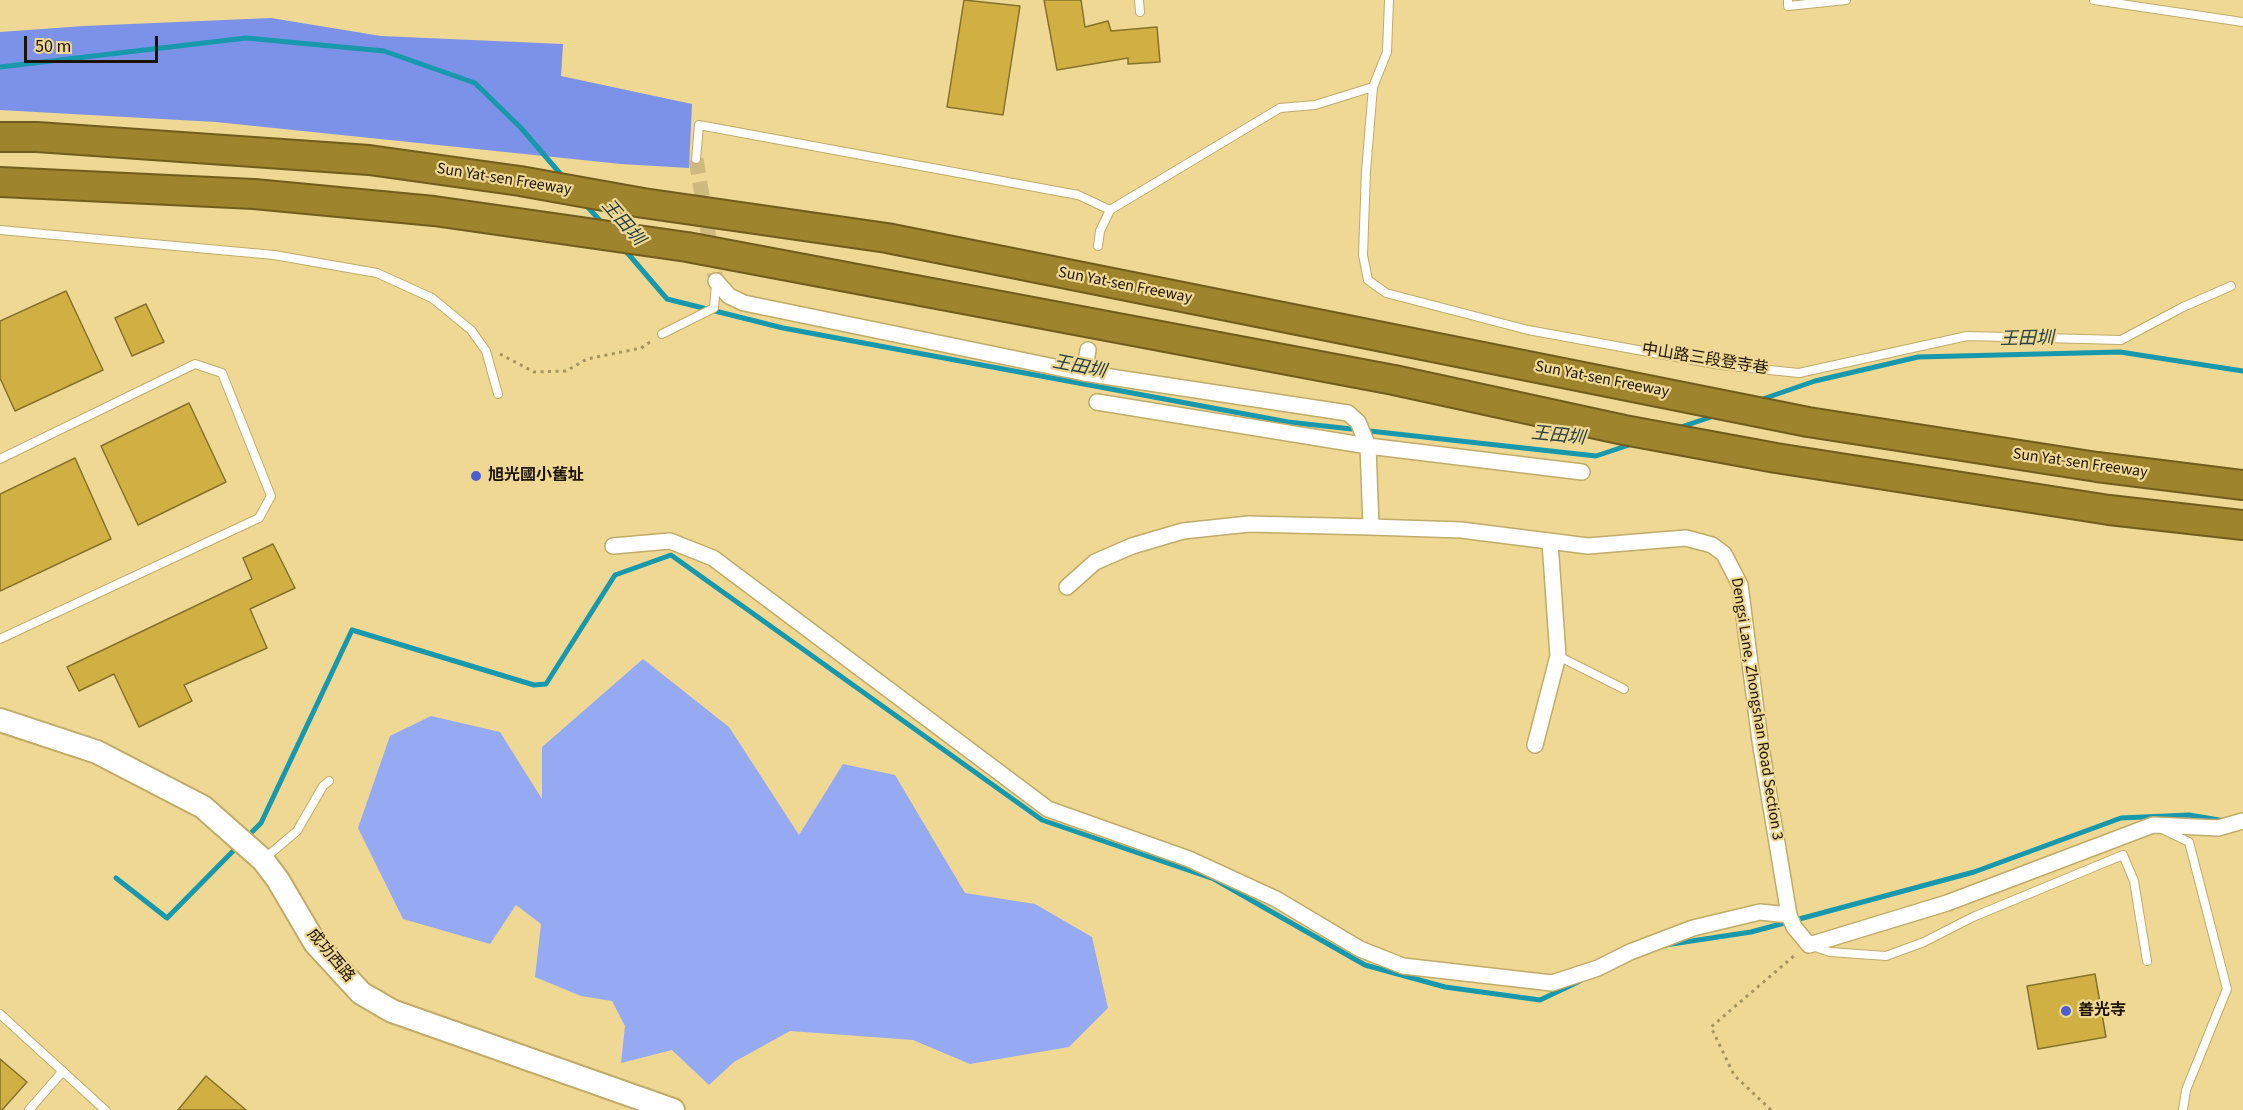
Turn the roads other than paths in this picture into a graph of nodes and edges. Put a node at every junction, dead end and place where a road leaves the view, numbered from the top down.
1 (1139, 0) edge
2 (1389, 0) edge
3 (1788, 0) edge
4 (1846, 0) edge
5 (2094, 0) edge
6 (1140, 12) dead end
7 (2243, 22) edge
8 (1372, 87) junction
9 (0, 137) edge
10 (696, 159) tunnel mouth
11 (0, 182) edge
12 (1110, 210) junction
13 (0, 230) edge
14 (1098, 246) dead end
15 (716, 281) joint
16 (2231, 286) dead end
17 (662, 334) road end
18 (1088, 350) dead end
19 (1084, 373) junction
20 (498, 394) dead end
21 (1096, 402) dead end
22 (1368, 446) junction
23 (0, 459) edge
24 (1582, 472) dead end
25 (2243, 485) edge
26 (2243, 525) edge
27 (1371, 527) junction
28 (1550, 542) junction
29 (613, 546) dead end
30 (1067, 587) dead end
31 (0, 639) edge
32 (1558, 656) junction
33 (1624, 689) dead end
34 (0, 720) edge
35 (1535, 745) dead end
36 (330, 781) dead end
37 (2243, 821) edge
38 (2152, 825) junction
39 (263, 860) junction
40 (1791, 921) junction
41 (1809, 945) junction
42 (2147, 961) dead end
43 (0, 1014) edge
44 (63, 1071) junction
45 (29, 1110) edge
46 (105, 1110) edge
47 (673, 1110) edge
48 (2182, 1110) edge

1 - 6 lane
2 - 8 lane
3 - 4 lane
5 - 7 lane
8 - 12 lane
8 - 16 lane, 中山路三段登寺巷
9 - 25 highway, Sun Yat-sen Freeway
10 - 12 lane
11 - 26 highway
12 - 14 lane
13 - 20 lane
15 - 17 lane
15 - 19 street
18 - 19 street
19 - 22 street
21 - 22 street
22 - 24 street
22 - 27 street
23 - 31 lane
27 - 28 street, Dengsi Lane, Zhongshan Road Section 3
27 - 30 street
28 - 32 street
28 - 40 street, Dengsi Lane, Zhongshan Road Section 3
29 - 40 street
32 - 33 lane
32 - 35 street
34 - 39 street, 成功西路
36 - 39 lane
37 - 38 street
38 - 41 street
38 - 48 lane
39 - 47 street, 成功西路
40 - 41 street
41 - 42 lane
43 - 44 lane
44 - 45 lane
44 - 46 lane

